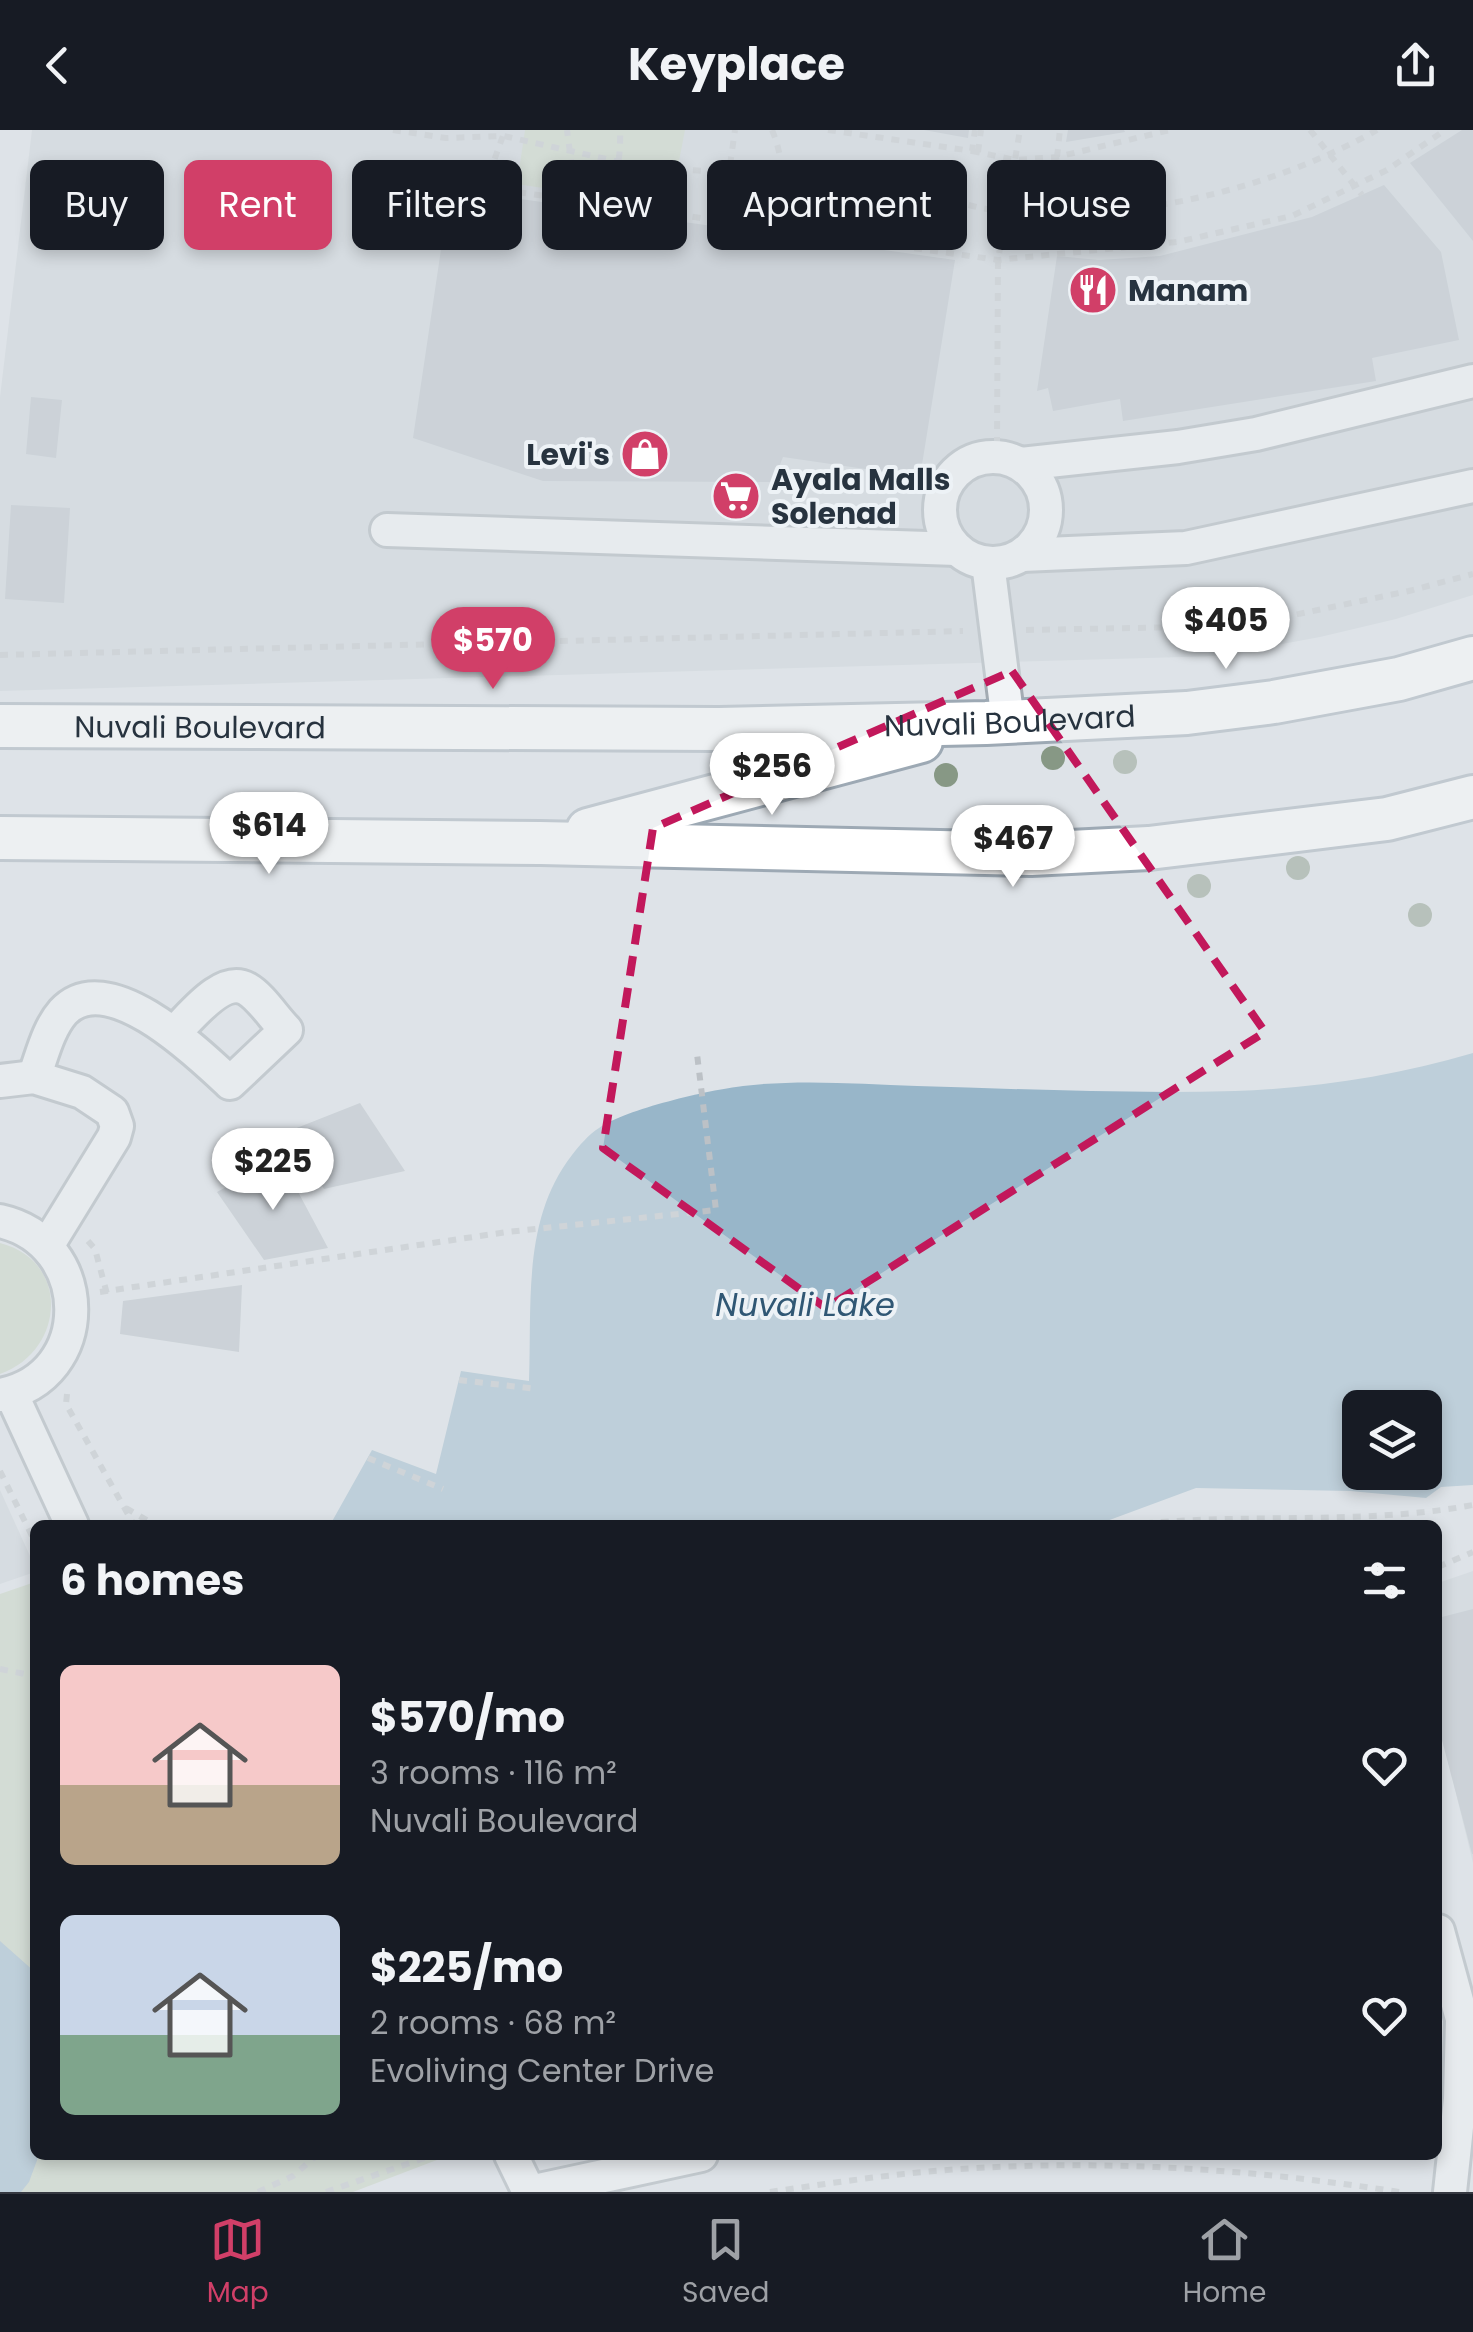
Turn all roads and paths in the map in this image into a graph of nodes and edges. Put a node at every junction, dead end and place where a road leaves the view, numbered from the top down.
1 (393, 130) edge
2 (567, 130) edge
3 (620, 130) edge
4 (735, 130) edge
5 (772, 130) edge
6 (828, 130) edge
7 (978, 130) edge
8 (1020, 130) edge
9 (1060, 130) edge
10 (1170, 130) edge
11 (1310, 130) edge
12 (1376, 130) edge
13 (1445, 130) edge
14 (504, 133) edge
15 (571, 150) junction
16 (975, 151) junction
17 (1057, 157) junction
18 (494, 160) edge
19 (570, 160) edge
20 (611, 160) edge
21 (619, 160) edge
22 (731, 160) edge
23 (780, 160) edge
24 (1016, 160) junction
25 (1362, 195) dead end
26 (1166, 204) edge
27 (926, 250) edge
28 (1000, 250) edge
29 (998, 260) junction
30 (1473, 381) edge
31 (1009, 460) junction
32 (1473, 486) edge
33 (387, 530) dead end
34 (957, 549) junction
35 (1022, 555) junction
36 (988, 563) junction
37 (1473, 574) edge
38 (996, 630) junction
39 (0, 656) edge
40 (1473, 658) edge
41 (997, 723) junction
42 (0, 726) edge
43 (1473, 797) edge
44 (0, 838) edge
45 (540, 842) junction
46 (175, 1032) dead end
47 (697, 1054) dead end
48 (34, 1077) junction
49 (0, 1081) edge
50 (0, 1220) edge
51 (47, 1246) junction
52 (71, 1296) junction
53 (459, 1380) dead end
54 (538, 1389) dead end
55 (5, 1394) edge
56 (66, 1404) dead end
57 (368, 1458) dead end
58 (0, 1471) edge
59 (443, 1489) dead end
60 (121, 1504) junction
61 (1473, 1505) edge
62 (69, 1520) edge
63 (131, 1520) edge
64 (147, 1520) edge
65 (1186, 1520) edge
66 (30, 1532) edge
67 (1473, 1552) edge
68 (1442, 1565) edge
69 (0, 1669) edge
70 (30, 1675) edge
71 (1442, 1960) edge
72 (1450, 2019) edge
73 (1454, 2157) edge
74 (311, 2160) edge
75 (419, 2160) edge
76 (514, 2160) edge
77 (678, 2160) edge
78 (258, 2192) edge
79 (326, 2192) edge
80 (530, 2192) edge
81 (770, 2192) edge
82 (1400, 2192) edge
83 (1450, 2192) edge

1 - 14 path
2 - 15 path
3 - 21 path
4 - 22 path, bridge
5 - 23 path
6 - 16 path
7 - 16 path
8 - 24 path
9 - 17 path
10 - 17 path
11 - 25 path, bridge
12 - 26 path
13 - 29 path
14 - 15 path
14 - 18 path
15 - 19 path
15 - 20 path
16 - 24 path
17 - 24 path
27 - 29 path
28 - 29 path
29 - 31 path
30 - 31 street
31 - 34 street
31 - 35 street
32 - 35 street
33 - 34 street
34 - 36 street
35 - 36 street
36 - 38 street
37 - 38 path
38 - 39 path
38 - 41 street
40 - 41 main road, Nuvali Boulevard
41 - 42 main road, Nuvali Boulevard
41 - 45 main road
43 - 45 main road
44 - 45 main road
46 - 48 street
47 - 52 path
48 - 49 street
48 - 51 street
50 - 51 street
51 - 52 street
52 - 55 street
53 - 54 path
55 - 62 street
56 - 60 path
57 - 59 path
58 - 66 path
60 - 63 path
60 - 64 path
61 - 65 path
67 - 68 path
69 - 70 path
71 - 72 street
72 - 73 street
73 - 83 street
74 - 78 path
75 - 79 path
76 - 80 street
77 - 80 street
81 - 82 path

